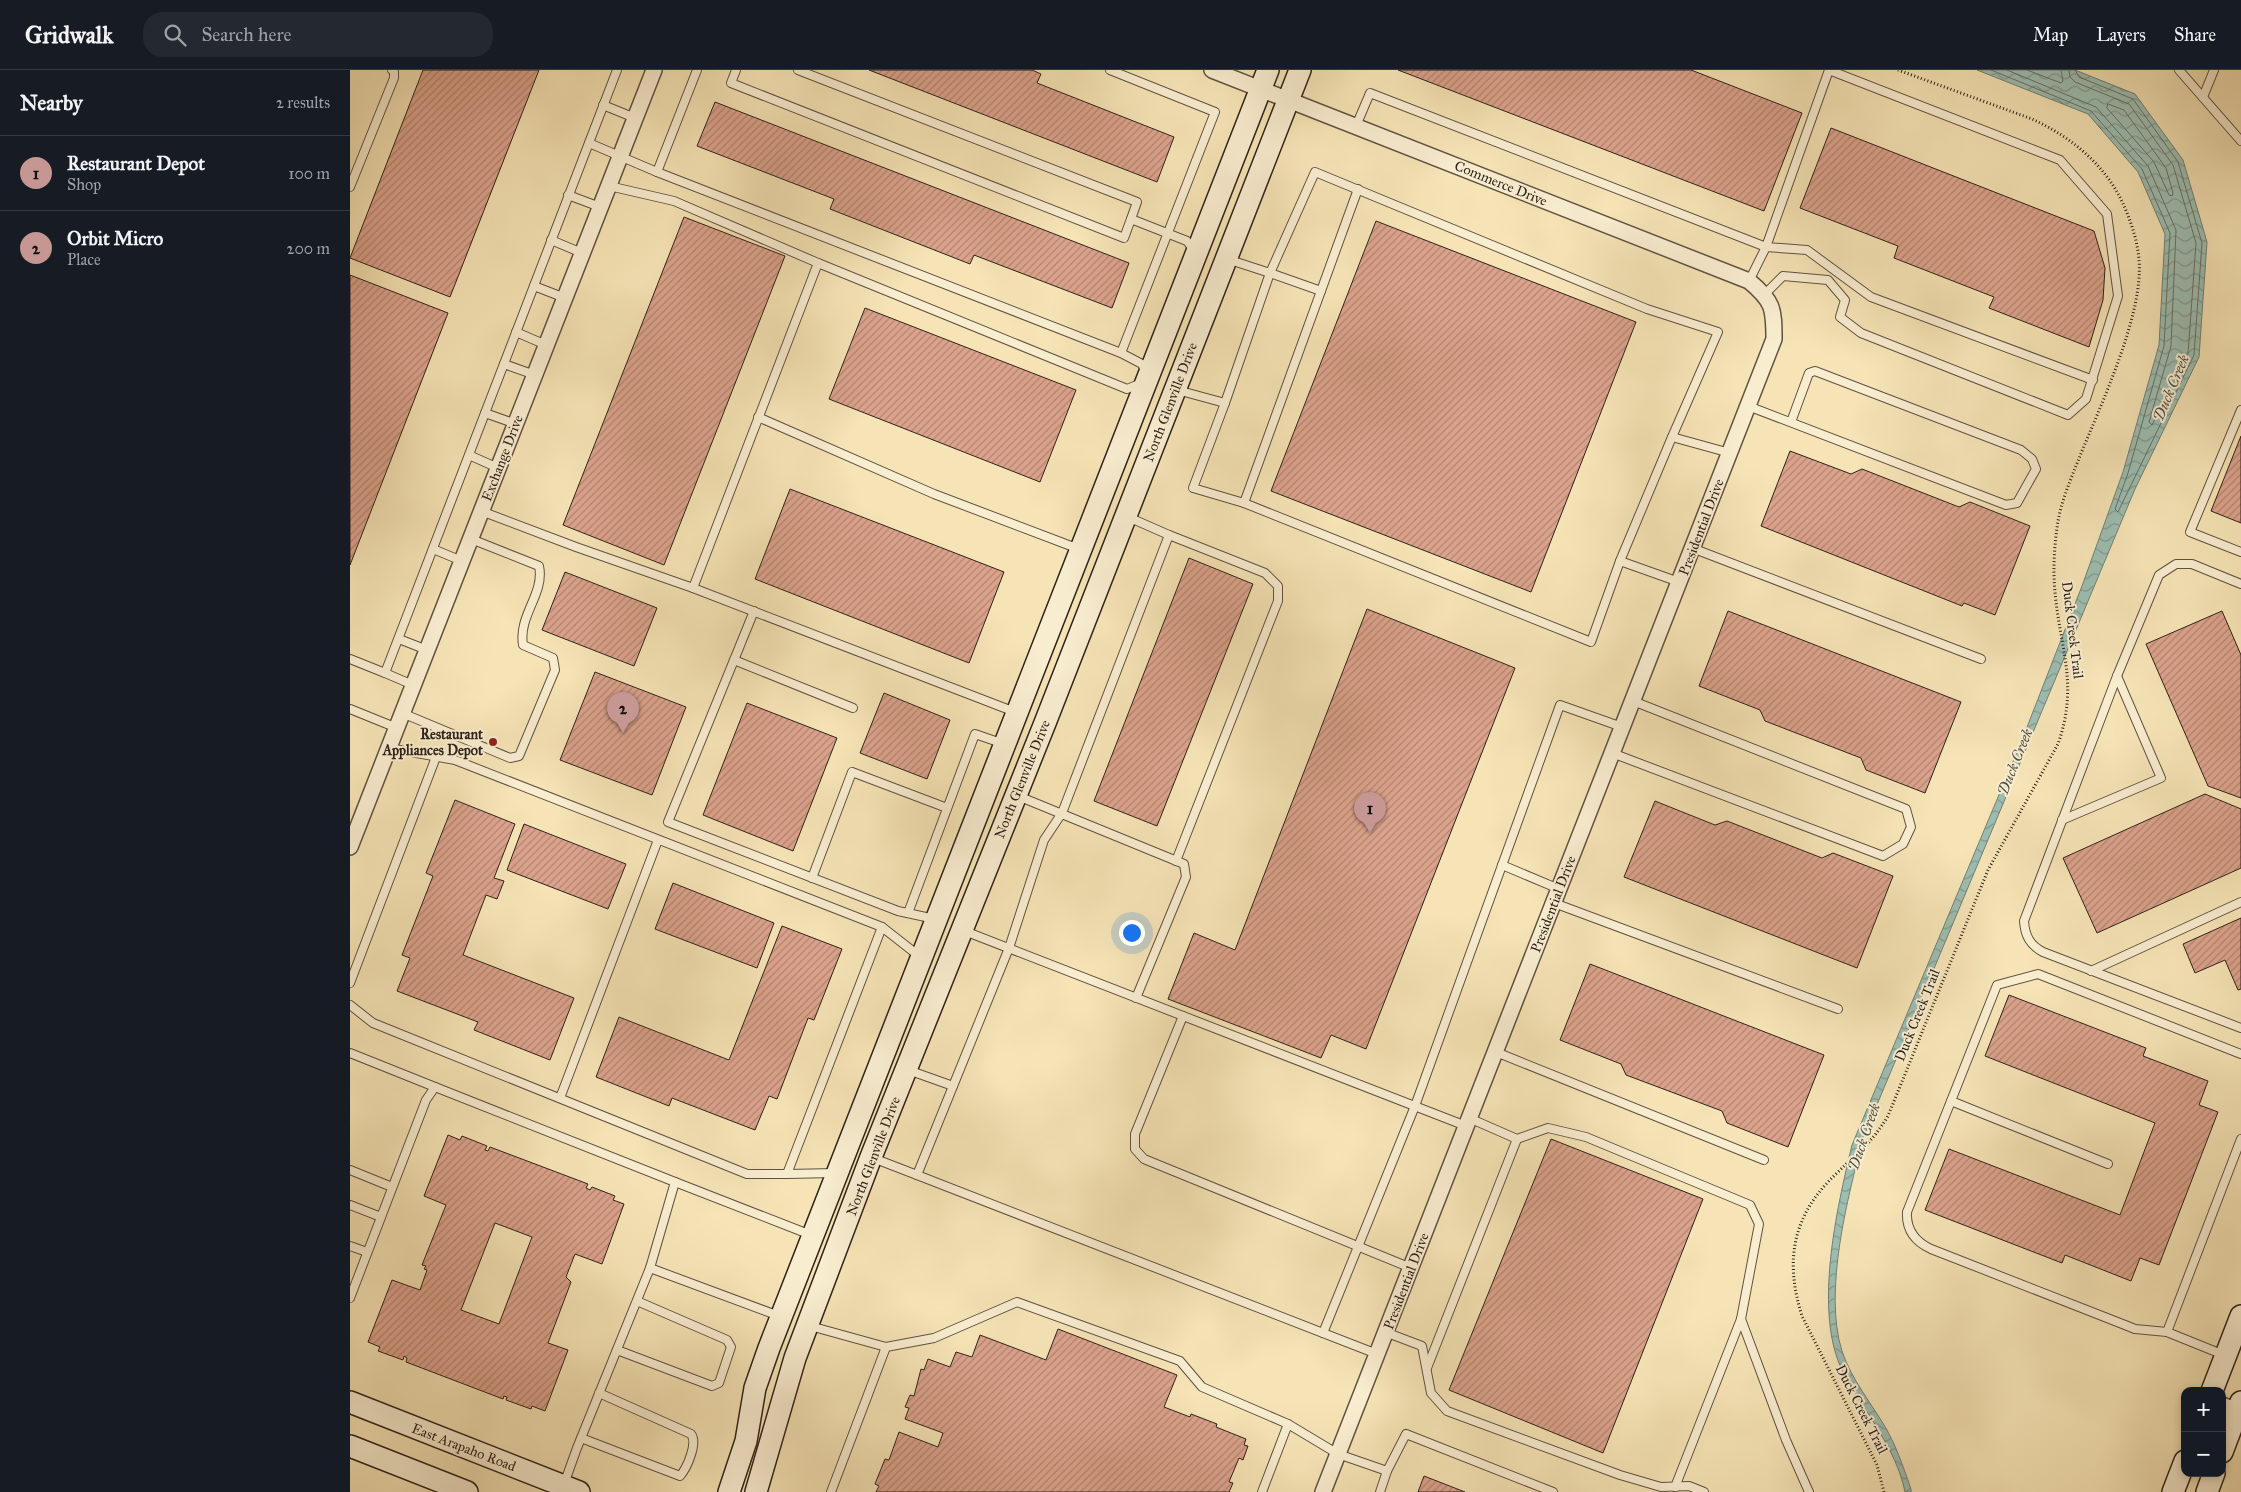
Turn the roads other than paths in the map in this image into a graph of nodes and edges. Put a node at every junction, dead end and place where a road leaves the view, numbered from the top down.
1 (392, 70) edge
2 (617, 70) edge
3 (654, 70) edge
4 (697, 70) edge
5 (736, 70) edge
6 (798, 70) edge
7 (1110, 70) edge
8 (1212, 70) edge
9 (1300, 70) edge
10 (1829, 70) edge
11 (2179, 70) edge
12 (2214, 70) edge
13 (1265, 79) edge
14 (2203, 97) junction
15 (1289, 99) junction
16 (603, 105) junction
17 (635, 118) junction
18 (1356, 126) junction
19 (2241, 141) edge
20 (589, 143) junction
21 (620, 156) junction
22 (657, 172) junction
23 (609, 186) junction
24 (350, 187) edge
25 (1358, 190) junction
26 (568, 195) junction
27 (600, 207) junction
28 (1131, 219) junction
29 (1168, 234) junction
30 (551, 240) junction
31 (1766, 247) junction
32 (582, 253) junction
33 (1198, 256) junction
34 (1227, 259) junction
35 (818, 263) junction
36 (1834, 270) junction
37 (1270, 273) junction
38 (1749, 280) junction
39 (1828, 280) junction
40 (534, 286) junction
41 (1321, 290) junction
42 (1765, 294) junction
43 (1212, 296) junction
44 (565, 298) junction
45 (1774, 314) joint
46 (516, 332) junction
47 (546, 345) junction
48 (1121, 353) junction
49 (504, 364) junction
50 (534, 376) junction
51 (1149, 380) junction
52 (2093, 380) junction
53 (1175, 390) junction
54 (1225, 403) junction
55 (1748, 406) junction
56 (2241, 410) edge
57 (485, 413) junction
58 (758, 417) junction
59 (1791, 422) junction
60 (516, 424) junction
61 (1672, 437) junction
62 (1730, 453) junction
63 (469, 455) junction
64 (498, 468) junction
65 (1244, 503) junction
66 (481, 511) junction
67 (1126, 516) junction
68 (1169, 534) junction
69 (471, 539) junction
70 (1692, 548) junction
71 (433, 549) junction
72 (1080, 550) junction
73 (2241, 552) edge
74 (462, 561) junction
75 (1620, 561) junction
76 (1679, 582) junction
77 (2241, 584) edge
78 (693, 588) junction
79 (754, 611) junction
80 (399, 639) junction
81 (427, 650) junction
82 (350, 659) edge
83 (734, 660) junction
84 (1981, 660) dead end
85 (386, 674) junction
86 (2118, 676) junction
87 (413, 685) junction
88 (1633, 701) junction
89 (854, 708) dead end
90 (350, 709) edge
91 (402, 712) junction
92 (1016, 712) junction
93 (1045, 723) junction
94 (1622, 727) junction
95 (397, 728) junction
96 (1004, 744) junction
97 (389, 748) junction
98 (1612, 752) junction
99 (436, 756) junction
100 (1016, 796) junction
101 (947, 808) junction
102 (1062, 812) junction
103 (2062, 820) junction
104 (658, 840) junction
105 (350, 847) edge
106 (1176, 861) junction
107 (1502, 865) junction
108 (812, 878) junction
109 (1556, 896) junction
110 (2241, 902) edge
111 (908, 913) junction
112 (936, 919) junction
113 (882, 927) junction
114 (962, 930) junction
115 (1010, 948) junction
116 (921, 957) junction
117 (947, 968) junction
118 (2091, 971) junction
119 (350, 983) edge
120 (1136, 998) junction
121 (350, 1005) edge
122 (1838, 1009) dead end
123 (1183, 1016) junction
124 (2241, 1028) edge
125 (1496, 1052) junction
126 (350, 1053) edge
127 (2241, 1054) edge
128 (906, 1069) junction
129 (953, 1086) junction
130 (435, 1087) junction
131 (560, 1098) junction
132 (1951, 1101) junction
133 (1415, 1106) junction
134 (1468, 1122) junction
135 (1517, 1139) junction
136 (2241, 1139) edge
137 (871, 1157) junction
138 (1764, 1160) dead end
139 (2108, 1164) dead end
140 (350, 1170) edge
141 (837, 1172) junction
142 (787, 1174) junction
143 (917, 1175) junction
144 (675, 1182) junction
145 (392, 1187) junction
146 (350, 1205) edge
147 (381, 1217) junction
148 (813, 1236) junction
149 (350, 1246) edge
150 (1358, 1248) junction
151 (368, 1252) junction
152 (650, 1268) junction
153 (1411, 1268) junction
154 (350, 1298) edge
155 (637, 1301) junction
156 (2241, 1316) edge
157 (781, 1317) junction
158 (1741, 1319) junction
159 (808, 1326) junction
160 (1386, 1332) junction
161 (2167, 1332) junction
162 (1323, 1333) junction
163 (886, 1347) junction
164 (617, 1350) junction
165 (1377, 1354) junction
166 (2226, 1356) junction
167 (1427, 1368) junction
168 (2214, 1387) edge
169 (599, 1393) junction
170 (350, 1402) edge
171 (2235, 1408) edge
172 (1288, 1424) junction
173 (581, 1438) junction
174 (2226, 1438) edge
175 (350, 1446) edge
176 (1338, 1454) junction
177 (1388, 1471) junction
178 (2181, 1471) edge
179 (2213, 1477) edge
180 (1674, 1486) junction
181 (571, 1489) edge
182 (467, 1492) edge
183 (729, 1492) edge
184 (756, 1492) edge
185 (831, 1492) edge
186 (1262, 1492) edge
187 (1324, 1492) edge
188 (1380, 1492) edge
189 (1553, 1492) edge
190 (1704, 1492) edge
191 (1809, 1492) edge
192 (2173, 1492) edge
193 (2207, 1492) edge

1 - 24 lane
2 - 16 lane
3 - 17 street, Exchange Drive
4 - 22 lane
5 - 28 lane
6 - 28 lane
7 - 29 lane
8 - 13 street, Commerce Drive
9 - 15 street, North Glenville Drive
10 - 31 lane
10 - 52 lane
11 - 14 lane
12 - 14 lane
13 - 15 street, Commerce Drive
13 - 33 street, North Glenville Drive
14 - 19 lane
15 - 18 street, Commerce Drive
15 - 34 street, North Glenville Drive
16 - 17 lane
16 - 20 lane
17 - 21 street, Exchange Drive
18 - 31 lane
18 - 38 street, Commerce Drive
20 - 21 lane
20 - 26 lane
21 - 22 lane
21 - 23 street, Exchange Drive
22 - 48 lane
23 - 27 street, Exchange Drive
23 - 35 lane
25 - 37 lane
25 - 41 lane
25 - 61 lane
26 - 27 lane
26 - 30 lane
27 - 32 street, Exchange Drive
28 - 29 lane
29 - 33 lane
29 - 48 lane
30 - 32 lane
30 - 40 lane
31 - 36 lane
31 - 38 lane
32 - 44 street, Exchange Drive
33 - 43 street
33 - 51 street, North Glenville Drive
34 - 37 lane
34 - 43 street, North Glenville Drive
35 - 51 lane
35 - 58 lane
36 - 39 lane
36 - 52 lane
37 - 41 lane
37 - 54 lane
38 - 42 street, Commerce Drive
39 - 42 lane
39 - 52 lane
40 - 44 lane
40 - 46 lane
41 - 65 lane
42 - 45 street, Commerce Drive
43 - 53 street, North Glenville Drive
44 - 47 street, Exchange Drive
45 - 55 street, Presidential Drive
46 - 47 lane
46 - 49 lane
47 - 50 street, Exchange Drive
48 - 51 lane
49 - 50 lane
49 - 57 lane
50 - 60 street, Exchange Drive
51 - 53 street
51 - 72 street, North Glenville Drive
53 - 54 lane
53 - 67 street, North Glenville Drive
54 - 65 lane
55 - 59 lane
55 - 62 street, Presidential Drive
56 - 73 lane
57 - 60 lane
57 - 63 lane
58 - 72 lane
58 - 78 lane
59 - 59 lane
60 - 64 street, Exchange Drive
61 - 62 lane
61 - 75 lane
62 - 70 street, Presidential Drive
63 - 64 lane
63 - 71 lane
64 - 66 street, Exchange Drive
65 - 75 lane
66 - 69 street, Exchange Drive
66 - 78 lane
67 - 68 lane
67 - 93 street, North Glenville Drive
68 - 102 lane
68 - 106 lane
69 - 74 street, Exchange Drive
69 - 91 lane
70 - 76 street, Presidential Drive
70 - 84 lane
71 - 74 lane
71 - 80 lane
72 - 92 street, North Glenville Drive
74 - 81 street, Exchange Drive
75 - 76 lane
76 - 88 street, Presidential Drive
77 - 86 lane
78 - 79 lane
79 - 83 lane
79 - 92 lane
80 - 81 lane
80 - 85 lane
81 - 87 street, Exchange Drive
82 - 85 lane
83 - 89 lane
83 - 108 lane
85 - 87 lane
86 - 103 lane
86 - 103 lane
87 - 91 street, Exchange Drive
88 - 94 street, Presidential Drive
88 - 98 lane
90 - 95 lane
91 - 95 street, Exchange Drive
92 - 93 street
92 - 96 street, North Glenville Drive
93 - 100 street, North Glenville Drive
94 - 98 street, Presidential Drive
94 - 107 lane
95 - 97 street, Exchange Drive
96 - 101 lane
96 - 112 street, North Glenville Drive
97 - 99 lane
97 - 105 street, Exchange Drive
98 - 109 street, Presidential Drive
99 - 104 lane
99 - 119 lane
100 - 102 lane
100 - 114 street, North Glenville Drive
101 - 108 lane
101 - 111 lane
102 - 106 lane
102 - 115 lane
103 - 118 lane
104 - 113 lane
104 - 131 lane
106 - 120 lane
107 - 109 lane
107 - 133 lane
108 - 111 lane
109 - 122 lane
109 - 125 street, Presidential Drive
110 - 118 lane
111 - 112 lane
112 - 114 street
112 - 116 street, North Glenville Drive
113 - 116 lane
113 - 142 lane
114 - 115 lane
114 - 117 street, North Glenville Drive
115 - 120 lane
115 - 129 lane
116 - 117 street
116 - 141 street, North Glenville Drive
117 - 128 street, North Glenville Drive
118 - 124 lane
120 - 123 lane
121 - 131 lane
123 - 133 lane
123 - 150 lane
125 - 134 street, Presidential Drive
125 - 138 lane
126 - 130 lane
127 - 132 lane
128 - 129 lane
128 - 137 street, North Glenville Drive
129 - 143 lane
130 - 144 lane
130 - 145 lane
131 - 142 lane
132 - 139 lane
132 - 161 lane
133 - 134 lane
133 - 150 lane
134 - 135 lane
134 - 153 street, Presidential Drive
135 - 158 lane
135 - 167 lane
136 - 161 lane
137 - 143 lane
137 - 159 street, North Glenville Drive
140 - 145 lane
141 - 142 lane
141 - 148 street, North Glenville Drive
143 - 162 lane
144 - 148 lane
144 - 152 lane
145 - 147 lane
146 - 147 lane
147 - 151 lane
148 - 157 street, North Glenville Drive
149 - 151 lane
150 - 153 lane
150 - 162 lane
151 - 154 lane
152 - 155 lane
152 - 157 lane
153 - 160 street, Presidential Drive
155 - 164 lane
155 - 164 lane
156 - 166 street
157 - 159 street
157 - 183 street, North Glenville Drive
158 - 180 lane
158 - 191 lane
159 - 163 lane
159 - 184 street, North Glenville Drive
160 - 165 street, Presidential Drive
160 - 167 lane
161 - 166 lane
162 - 165 lane
163 - 172 lane
163 - 185 lane
164 - 169 lane
165 - 176 street, Presidential Drive
166 - 168 street
167 - 180 lane
169 - 173 lane
169 - 173 lane
170 - 181 street, East Arapaho Road
171 - 174 street
172 - 176 lane
172 - 186 lane
173 - 181 lane
175 - 182 street
176 - 177 lane
176 - 187 street, Presidential Drive
177 - 188 lane
177 - 189 lane
178 - 192 street
179 - 193 street
180 - 190 lane

